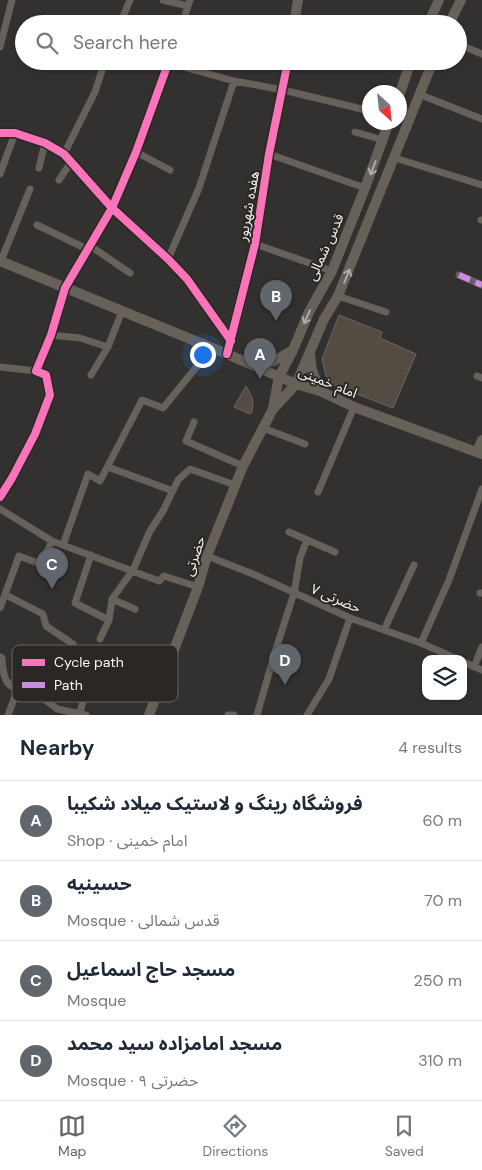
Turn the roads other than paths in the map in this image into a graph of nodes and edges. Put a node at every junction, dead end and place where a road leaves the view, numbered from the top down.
1 (12, 0) edge
2 (130, 0) edge
3 (163, 0) edge
4 (439, 0) edge
5 (461, 0) edge
6 (295, 1) edge
7 (189, 3) edge
8 (124, 15) edge
9 (185, 15) edge
10 (294, 15) edge
11 (432, 15) edge
12 (454, 15) edge
13 (0, 47) edge
14 (467, 48) edge
15 (482, 54) edge
16 (102, 70) edge
17 (166, 70) edge
18 (196, 70) edge
19 (286, 70) edge
20 (408, 70) edge
21 (430, 70) edge
22 (234, 81) junction
23 (403, 85) edge
24 (283, 90) junction
25 (420, 95) junction
26 (362, 108) edge
27 (482, 118) edge
28 (387, 130) edge
29 (355, 132) dead end
30 (0, 133) edge
31 (14, 133) junction
32 (384, 140) junction
33 (45, 143) junction
34 (136, 152) junction
35 (64, 154) junction
36 (269, 154) junction
37 (395, 158) junction
38 (71, 162) junction
39 (39, 168) dead end
40 (170, 170) dead end
41 (0, 174) edge
42 (59, 180) dead end
43 (482, 185) edge
44 (365, 188) junction
45 (30, 189) dead end
46 (112, 208) junction
47 (37, 225) dead end
48 (255, 244) junction
49 (88, 247) junction
50 (168, 259) junction
51 (0, 261) edge
52 (332, 271) junction
53 (130, 273) dead end
54 (459, 275) dead end
55 (482, 285) edge
56 (65, 288) junction
57 (338, 296) junction
58 (122, 311) junction
59 (386, 312) dead end
60 (52, 335) junction
61 (231, 341) junction
62 (108, 347) junction
63 (212, 348) junction
64 (293, 350) junction
65 (228, 354) junction
66 (310, 354) junction
67 (253, 366) junction
68 (0, 367) edge
69 (36, 371) junction
70 (91, 375) dead end
71 (279, 377) junction
72 (296, 384) junction
73 (320, 392) junction
74 (354, 407) junction
75 (273, 409) junction
76 (194, 422) dead end
77 (263, 428) junction
78 (482, 440) edge
79 (305, 444) dead end
80 (480, 453) edge
81 (243, 466) junction
82 (108, 467) junction
83 (235, 485) junction
84 (173, 491) junction
85 (318, 492) dead end
86 (481, 494) edge
87 (0, 497) edge
88 (0, 509) edge
89 (290, 532) dead end
90 (307, 540) junction
91 (52, 541) junction
92 (63, 545) junction
93 (335, 552) dead end
94 (91, 555) junction
95 (207, 556) junction
96 (414, 565) dead end
97 (133, 570) junction
98 (198, 586) junction
99 (294, 594) junction
100 (6, 595) junction
101 (112, 599) junction
102 (0, 608) edge
103 (134, 609) dead end
104 (350, 618) junction
105 (110, 620) junction
106 (384, 630) junction
107 (100, 640) dead end
108 (421, 643) junction
109 (72, 645) edge
110 (176, 645) edge
111 (482, 647) edge
112 (448, 655) edge
113 (0, 657) edge
114 (467, 664) edge
115 (474, 667) junction
116 (482, 670) edge
117 (12, 687) edge
118 (13, 702) edge
119 (48, 702) edge
120 (154, 702) edge
121 (83, 714) edge
122 (8, 715) edge
123 (149, 715) edge
124 (228, 715) edge
125 (234, 715) edge
126 (258, 715) edge
127 (307, 715) edge

1 - 13 street
2 - 8 street
3 - 7 street
4 - 11 main road
5 - 12 main road
6 - 10 main road
7 - 9 street
14 - 15 street
16 - 35 street
17 - 34 street
18 - 22 street
19 - 24 main road, هفده شهریور
20 - 23 main road
21 - 25 main road
22 - 24 street
22 - 50 street
24 - 26 street
24 - 36 main road, هفده شهریور
25 - 27 street
25 - 37 main road
28 - 32 main road, قدس شمالی
29 - 32 street
30 - 31 street
31 - 33 street
31 - 41 street
32 -> 44 main road, قدس شمالی
33 - 35 street
33 - 39 street
34 - 40 street
34 - 46 street
35 - 38 street
36 - 44 street
36 - 48 main road, هفده شهریور
37 - 43 street
57 -> 37 main road
38 - 42 street
38 - 46 street
44 - 52 main road, قدس شمالی
45 - 51 street
46 - 49 street
46 - 50 street
47 - 49 street
48 - 52 street
48 - 61 main road, هفده شهریور
49 - 53 street
49 - 56 street
50 - 61 street
51 - 56 main road, امام خمینی
52 -> 64 main road, قدس شمالی
54 - 55 street
56 - 58 main road, امام خمینی
56 - 60 street
57 - 59 street
57 - 66 main road
58 - 62 street
58 - 63 main road, امام خمینی
60 - 62 street
60 - 69 street
61 - 65 main road, هفده شهریور
62 - 70 street
63 - 65 main road, امام خمینی
63 - 82 street
64 - 67 main road
64 - 71 main road, قدس شمالی
65 - 67 main road, امام خمینی
66 - 72 main road
66 - 73 main road
67 - 71 main road, امام خمینی
68 - 69 street
69 - 87 street
71 - 72 main road, امام خمینی
71 - 75 main road, قدس شمالی
72 - 73 main road, امام خمینی
72 - 75 main road
73 - 74 main road, امام خمینی
74 - 80 main road, امام خمینی
74 - 85 street
75 - 77 main road, حضرتی
76 - 81 street
77 - 79 street
77 - 81 main road, حضرتی
78 - 80 main road
81 - 83 main road, حضرتی
82 - 84 street
82 - 92 street
83 - 84 street
83 - 95 main road, حضرتی
84 - 97 street
86 - 108 street
88 - 91 street
89 - 90 street
90 - 93 street
90 - 99 street
91 - 92 street
91 - 100 street
92 - 94 street
94 - 97 street
94 - 105 street
95 - 98 main road, حضرتی
95 - 99 street, حضرتی ۷
96 - 106 street
97 - 98 street
97 - 101 street
98 - 110 main road, حضرتی
99 - 104 street, حضرتی ۷
99 - 126 street
100 - 102 street
100 - 109 street
101 - 103 street
101 - 105 street
104 - 106 street, حضرتی ۷
104 - 127 street
105 - 107 street
106 - 108 street, حضرتی ۷
108 - 112 street, حضرتی ۷
111 - 115 street
113 - 117 street
114 - 115 street
115 - 116 street
118 - 122 street
119 - 121 street
120 - 123 main road, حضرتی
124 - 125 street

